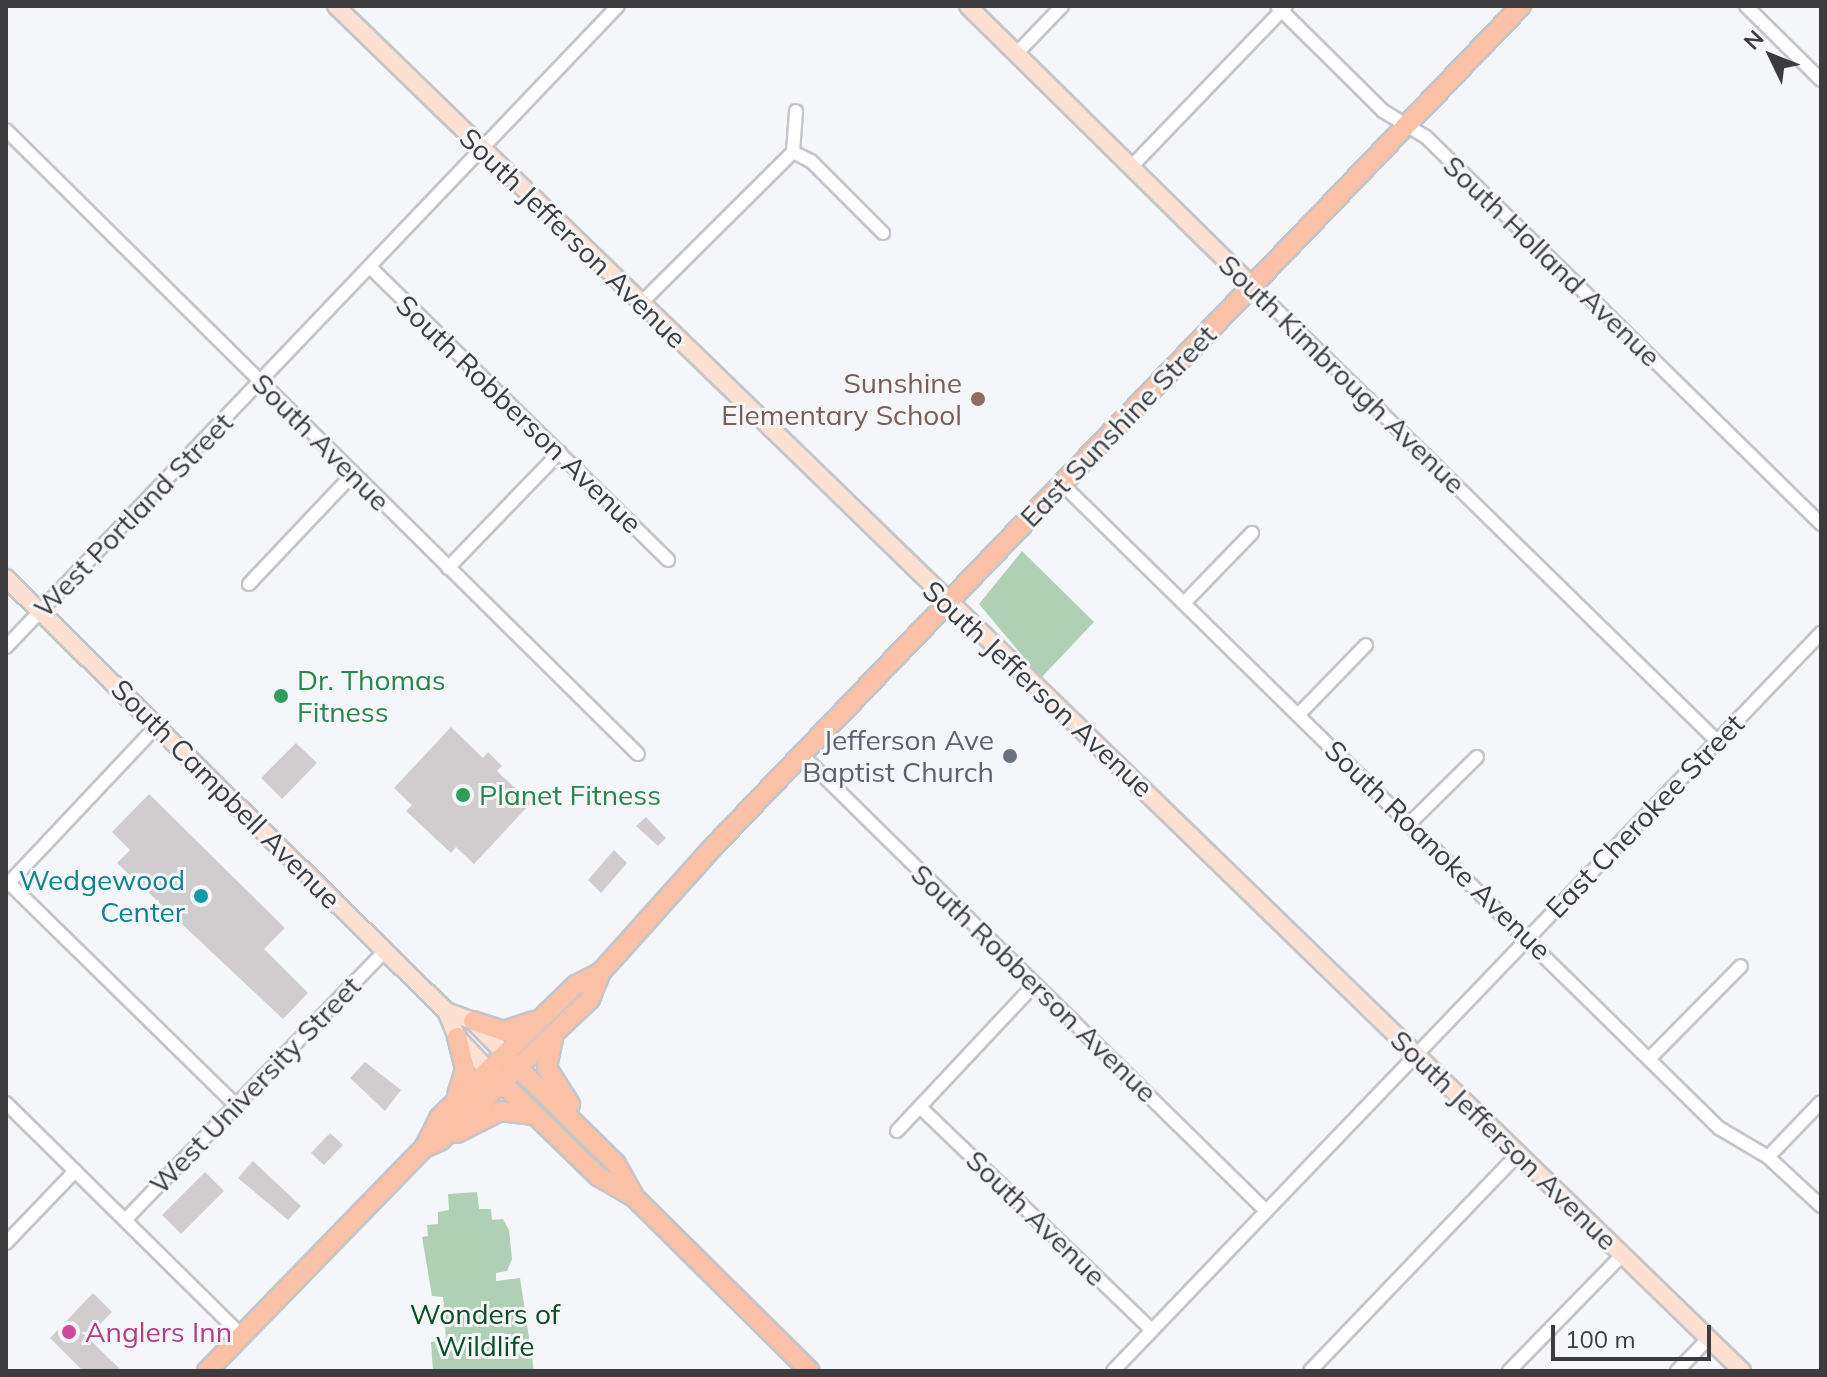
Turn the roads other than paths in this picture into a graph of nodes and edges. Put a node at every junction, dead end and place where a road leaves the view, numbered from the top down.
1 (336, 6) edge
2 (618, 6) edge
3 (968, 6) edge
4 (1062, 6) edge
5 (1521, 6) edge
6 (1746, 6) edge
7 (1282, 8) edge
8 (1017, 53) junction
9 (1821, 80) edge
10 (796, 111) dead end
11 (1407, 125) junction
12 (6, 130) edge
13 (482, 149) junction
14 (793, 152) junction
15 (1132, 166) junction
16 (883, 233) dead end
17 (370, 267) junction
18 (1252, 286) junction
19 (640, 304) junction
20 (261, 382) junction
21 (560, 452) junction
22 (353, 474) junction
23 (1062, 484) junction
24 (1821, 524) edge
25 (1252, 533) dead end
26 (668, 560) dead end
27 (448, 568) junction
28 (6, 578) edge
29 (249, 584) dead end
30 (1186, 601) junction
31 (947, 603) junction
32 (40, 612) junction
33 (1821, 633) edge
34 (1366, 645) dead end
35 (6, 647) edge
36 (1299, 714) junction
37 (157, 726) junction
38 (1717, 741) junction
39 (638, 754) dead end
40 (802, 755) junction
41 (1477, 757) dead end
42 (1410, 823) junction
43 (7, 885) edge
44 (1528, 937) junction
45 (385, 951) junction
46 (1741, 966) dead end
47 (601, 972) junction
48 (1034, 985) junction
49 (446, 1011) junction
50 (544, 1016) junction
51 (473, 1021) junction
52 (558, 1030) junction
53 (457, 1037) junction
54 (505, 1054) junction
55 (1417, 1055) junction
56 (1650, 1058) junction
57 (518, 1068) junction
58 (495, 1077) junction
59 (1821, 1102) edge
60 (6, 1103) edge
61 (235, 1104) junction
62 (452, 1105) junction
63 (920, 1107) junction
64 (543, 1122) junction
65 (582, 1129) junction
66 (897, 1131) dead end
67 (432, 1145) junction
68 (1518, 1154) junction
69 (1768, 1157) junction
70 (75, 1171) junction
71 (634, 1197) junction
72 (1821, 1206) edge
73 (1266, 1211) junction
74 (126, 1219) junction
75 (6, 1243) edge
76 (1623, 1254) junction
77 (1152, 1330) junction
78 (241, 1335) junction
79 (1708, 1339) junction
80 (207, 1371) edge
81 (810, 1371) edge
82 (1113, 1371) edge
83 (1310, 1371) edge
84 (1509, 1371) edge
85 (1677, 1371) edge
86 (1742, 1371) edge

1 - 13 main road, South Jefferson Avenue
2 - 13 street, West Portland Street
3 - 8 main road, South Kimbrough Avenue
4 - 8 street
5 - 11 main road, East Sunshine Street
6 - 9 street
7 - 11 street, South Holland Avenue
7 - 15 street
8 - 15 main road, South Kimbrough Avenue
10 - 14 street
11 - 18 main road, East Sunshine Street
11 - 24 street, South Holland Avenue
12 - 20 street, South Avenue
13 - 17 street, West Portland Street
13 - 19 main road, South Jefferson Avenue
14 - 16 street
14 - 19 street
15 - 18 main road, South Kimbrough Avenue
17 - 20 street, West Portland Street
17 - 21 street, South Robberson Avenue
18 - 23 main road, East Sunshine Street
18 - 38 street, South Kimbrough Avenue
19 - 31 main road, South Jefferson Avenue
20 - 22 street, South Avenue
20 - 32 street, West Portland Street
21 - 26 street, South Robberson Avenue
21 - 27 street
22 - 27 street, South Avenue
22 - 29 street
23 - 30 street, South Roanoke Avenue
23 - 31 main road, East Sunshine Street
25 - 30 street
27 - 39 street, South Avenue
28 - 32 main road, South Campbell Avenue
30 - 36 street, South Roanoke Avenue
31 - 40 main road, East Sunshine Street
31 - 55 main road, South Jefferson Avenue
32 - 35 street, West Portland Street
32 - 37 main road, South Campbell Avenue
33 - 38 street, East Cherokee Street
34 - 36 street
36 - 42 street, South Roanoke Avenue
37 - 43 street
37 - 45 main road, South Campbell Avenue
38 - 44 street, East Cherokee Street
40 - 47 main road, East Sunshine Street
40 - 48 street, South Robberson Avenue
41 - 42 street
42 - 44 street, South Roanoke Avenue
43 - 61 street
44 - 55 street, East Cherokee Street
44 - 56 street, South Roanoke Avenue
45 - 49 main road, South Campbell Avenue
45 - 61 street, West University Street
46 - 56 street
47 - 50 main road
47 - 52 main road
48 - 63 street
48 - 73 street, South Robberson Avenue
49 - 51 main road, South Campbell Avenue
49 - 53 main road, South Campbell Avenue
50 - 51 main road
50 - 54 main road
51 - 54 main road, South Campbell Avenue
52 - 57 main road
52 - 65 main road
53 - 58 main road, South Campbell Avenue
53 - 62 main road
54 - 57 main road, South Campbell Avenue
54 - 58 main road
55 - 68 main road, South Jefferson Avenue
55 - 73 street, East Cherokee Street
56 - 69 street, South Roanoke Avenue
57 - 58 main road
57 - 65 main road, South Campbell Avenue
58 - 62 main road
58 - 64 main road, South Campbell Avenue
58 - 67 main road
59 - 69 street
60 - 70 street
61 - 74 street, West University Street
62 - 67 main road
63 - 66 street
63 - 77 street, South Avenue
64 - 67 main road
64 - 71 main road, South Campbell Avenue
65 - 71 main road, South Campbell Avenue
67 - 78 main road
68 - 76 main road, South Jefferson Avenue
68 - 83 street
69 - 72 street, South Roanoke Avenue
70 - 74 street
70 - 75 street
71 - 81 main road, South Campbell Avenue
73 - 77 street, East Cherokee Street
74 - 78 street
76 - 79 main road, South Jefferson Avenue
76 - 84 street
77 - 82 street, East Cherokee Street
78 - 80 main road
79 - 85 street
79 - 86 main road, South Jefferson Avenue

